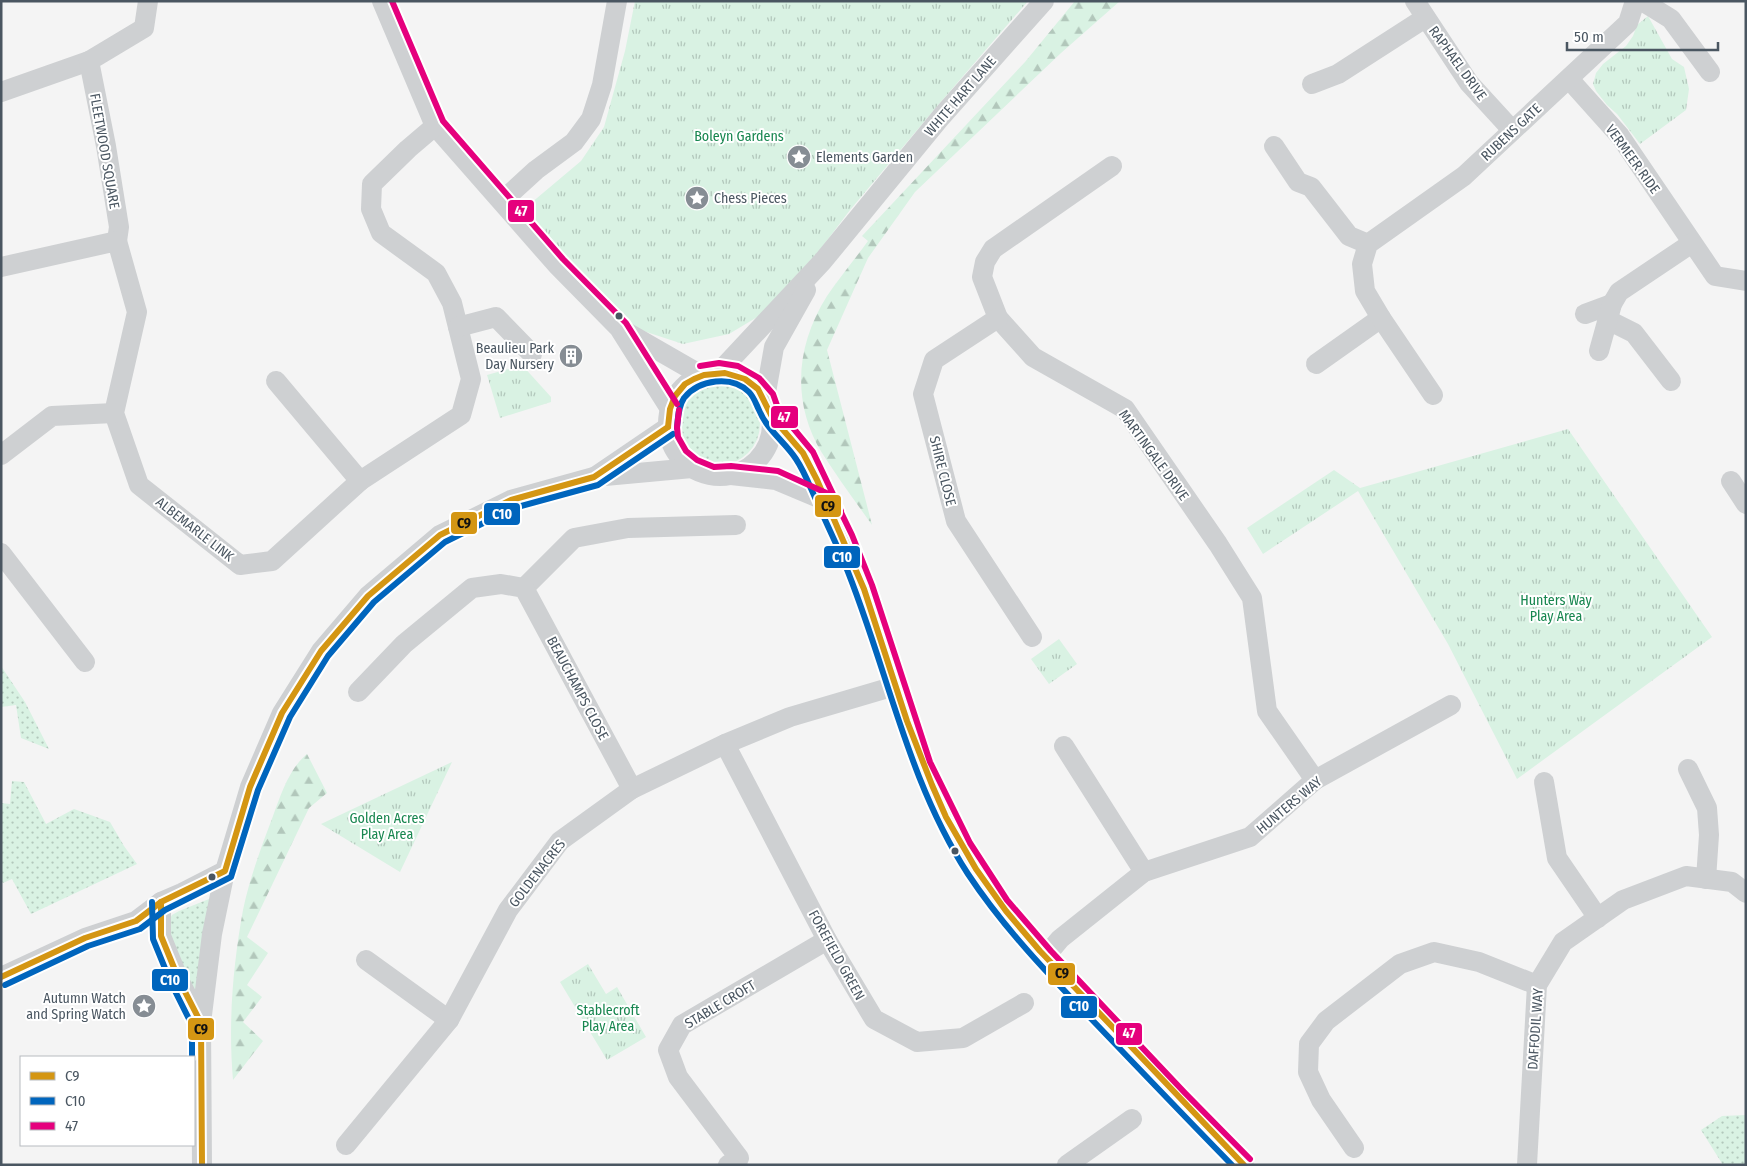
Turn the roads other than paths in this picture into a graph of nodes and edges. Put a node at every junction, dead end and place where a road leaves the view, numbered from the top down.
1 (148, 1) edge
2 (382, 1) edge
3 (617, 1) edge
4 (1044, 1) edge
5 (1635, 1) edge
6 (1642, 1) edge
7 (1420, 10) edge
8 (89, 61) junction
9 (1710, 72) dead end
10 (1569, 79) junction
11 (1312, 84) dead end
12 (1, 92) edge
13 (435, 126) junction
14 (1512, 130) junction
15 (1274, 146) dead end
16 (1112, 166) dead end
17 (502, 202) junction
18 (117, 241) junction
19 (1692, 243) junction
20 (1368, 244) junction
21 (822, 262) junction
22 (1, 268) edge
23 (1746, 281) edge
24 (1610, 312) junction
25 (1585, 314) dead end
26 (998, 318) junction
27 (1382, 318) junction
28 (458, 327) junction
29 (619, 328) junction
30 (1599, 350) dead end
31 (532, 354) dead end
32 (1316, 364) dead end
33 (710, 373) junction
34 (276, 381) dead end
35 (1672, 381) dead end
36 (1433, 395) dead end
37 (768, 407) junction
38 (114, 413) junction
39 (669, 418) junction
40 (1, 455) edge
41 (692, 468) junction
42 (732, 475) junction
43 (594, 477) junction
44 (360, 481) junction
45 (1731, 481) dead end
46 (826, 501) junction
47 (1746, 504) edge
48 (736, 524) dead end
49 (1, 553) edge
50 (524, 588) junction
51 (1032, 637) dead end
52 (85, 662) dead end
53 (895, 686) junction
54 (358, 692) dead end
55 (1451, 704) dead end
56 (725, 744) junction
57 (1064, 746) dead end
58 (1688, 769) dead end
59 (1315, 780) junction
60 (1544, 782) dead end
61 (632, 789) junction
62 (225, 871) junction
63 (1144, 872) junction
64 (1706, 879) junction
65 (1746, 893) edge
66 (162, 902) junction
67 (1598, 918) junction
68 (827, 940) junction
69 (1045, 957) junction
70 (366, 960) dead end
71 (1, 977) edge
72 (1536, 985) junction
73 (1024, 1003) dead end
74 (449, 1020) junction
75 (201, 1024) junction
76 (1132, 1119) dead end
77 (346, 1145) dead end
78 (1354, 1148) dead end
79 (202, 1165) edge
80 (728, 1165) edge
81 (1067, 1165) edge
82 (1244, 1165) edge
83 (1527, 1165) edge

1 - 8 street
2 - 13 street
3 - 17 street
4 - 21 street, WHITE HART LANE
5 - 10 street, RUBENS GATE
6 - 9 street
7 - 11 street, RAPHAEL DRIVE
7 - 14 street, RAPHAEL DRIVE
8 - 12 street
8 - 18 street, FLEETWOOD SQUARE
10 - 14 street, RUBENS GATE
10 - 19 street, VERMEER RIDE
13 - 17 street
13 - 28 street, ALBEMARLE LINK
14 - 20 street, RUBENS GATE
15 - 20 street
16 - 26 street, MARTINGALE DRIVE
17 - 29 street
18 - 22 street
18 - 38 street
19 - 23 street, VERMEER RIDE
19 - 24 street
20 - 27 street
21 - 33 street, WHITE HART LANE
21 - 37 street, WHITE HART LANE
24 - 25 street
24 - 30 street
24 - 35 street
26 - 51 street, SHIRE CLOSE
26 - 59 street, MARTINGALE DRIVE
27 - 32 street
27 - 36 street
28 - 31 street
28 - 44 street, ALBEMARLE LINK
29 - 33 street
29 - 39 street
33 - 37 street
33 - 39 street
34 - 44 street
37 - 42 street
37 - 46 street
38 - 40 street
38 - 44 street, ALBEMARLE LINK
39 - 41 street
39 - 43 street
41 - 42 street
41 - 43 street
42 - 46 street
43 - 62 street
45 - 47 street
46 - 53 street
48 - 50 street
49 - 52 street
50 - 54 street
50 - 61 street, BEAUCHAMPS CLOSE
53 - 56 street, GOLDENACRES
53 - 69 street
55 - 59 street, HUNTERS WAY
56 - 61 street, GOLDENACRES
56 - 68 street, FOREFIELD GREEN
57 - 63 street
58 - 64 street
59 - 63 street, HUNTERS WAY
60 - 67 street
61 - 74 street, GOLDENACRES
62 - 66 street
62 - 75 street
63 - 69 street, HUNTERS WAY
64 - 65 street, DAFFODIL WAY
64 - 67 street, DAFFODIL WAY
66 - 71 street
66 - 75 street
67 - 72 street, DAFFODIL WAY
68 - 73 street, FOREFIELD GREEN
68 - 80 street, STABLE CROFT
69 - 82 street
70 - 74 street
72 - 78 street
72 - 83 street, DAFFODIL WAY
74 - 77 street, GOLDENACRES
75 - 79 street
76 - 81 street

